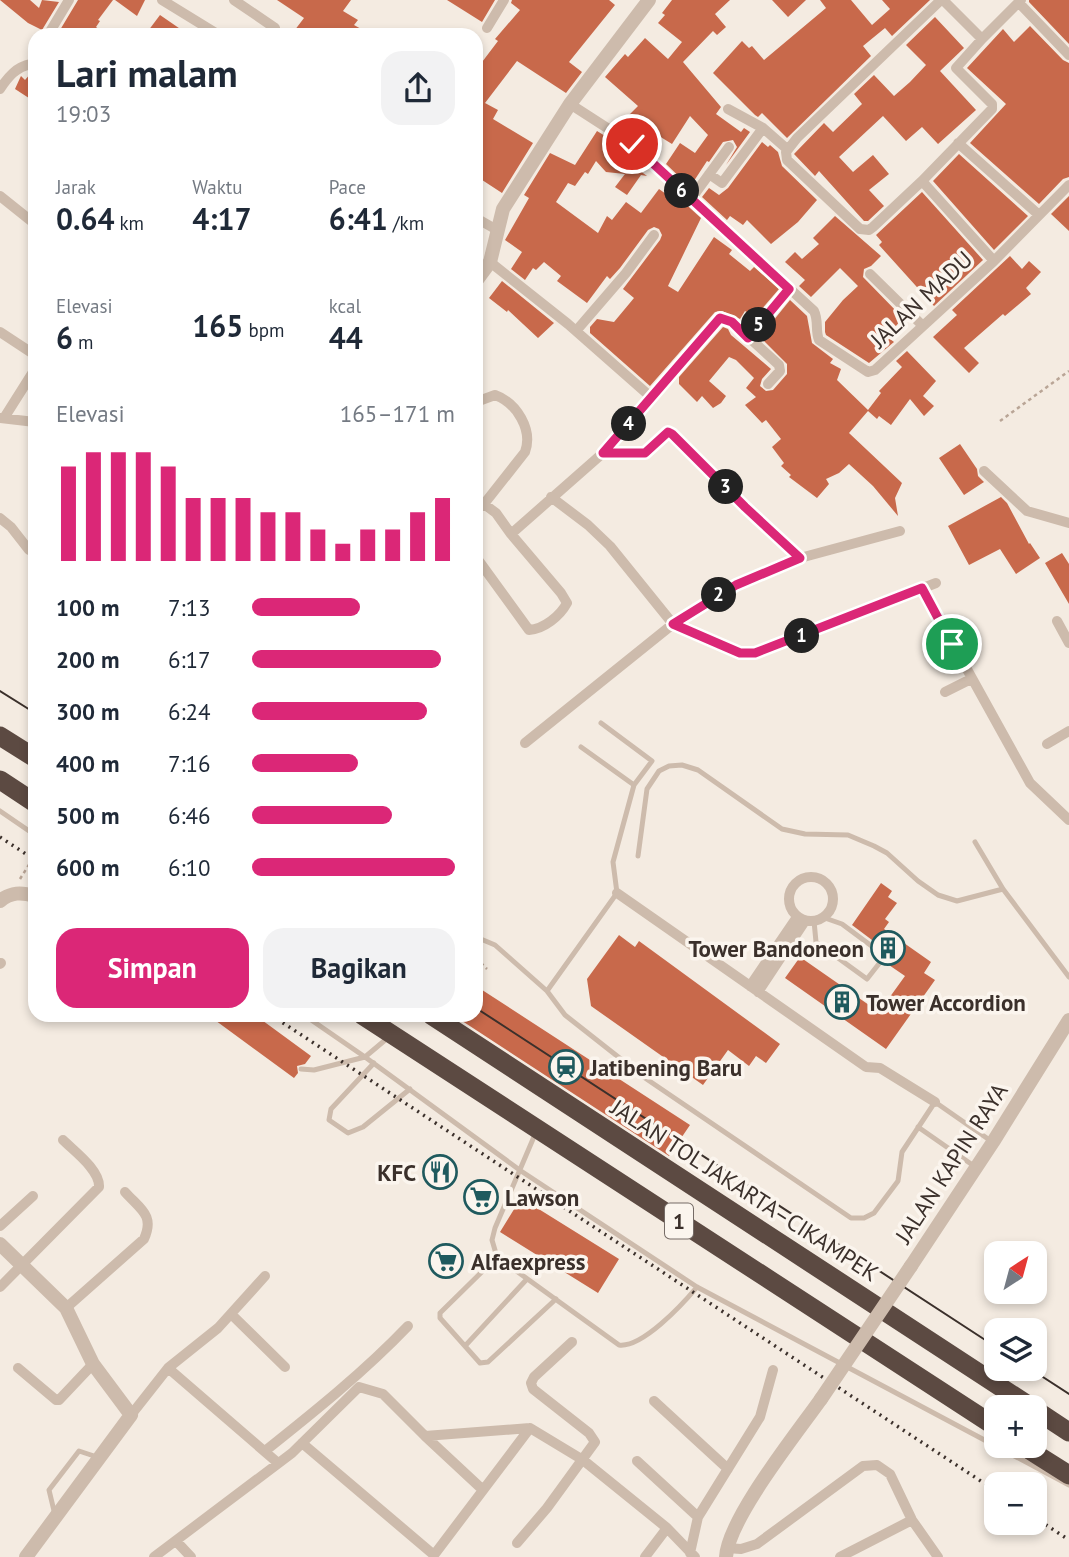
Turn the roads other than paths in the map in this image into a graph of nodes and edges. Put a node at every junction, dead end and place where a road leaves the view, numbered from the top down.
1 (69, 0) edge
2 (162, 0) edge
3 (234, 0) edge
4 (504, 0) edge
5 (649, 0) edge
6 (942, 0) edge
7 (1020, 1) edge
8 (271, 25) dead end
9 (52, 28) edge
10 (208, 28) edge
11 (487, 28) dead end
12 (982, 38) junction
13 (1069, 55) edge
14 (28, 64) edge
15 (0, 89) edge
16 (570, 104) junction
17 (728, 108) dead end
18 (763, 128) junction
19 (958, 143) junction
20 (729, 147) dead end
21 (787, 149) junction
22 (709, 174) junction
23 (922, 181) junction
24 (1069, 184) edge
25 (0, 196) edge
26 (691, 199) junction
27 (1039, 215) junction
28 (28, 218) edge
29 (483, 222) edge
30 (496, 230) junction
31 (654, 235) dead end
32 (994, 261) junction
33 (490, 262) junction
34 (483, 272) edge
35 (870, 274) dead end
36 (789, 289) junction
37 (923, 326) junction
38 (576, 331) junction
39 (0, 332) edge
40 (748, 338) junction
41 (28, 350) edge
42 (28, 379) edge
43 (768, 384) dead end
44 (483, 398) edge
45 (652, 398) junction
46 (2, 418) edge
47 (28, 421) edge
48 (603, 453) junction
49 (984, 471) dead end
50 (551, 497) junction
51 (483, 503) edge
52 (483, 508) edge
53 (0, 518) edge
54 (1069, 523) edge
55 (900, 531) dead end
56 (511, 534) junction
57 (28, 549) edge
58 (800, 558) junction
59 (483, 567) edge
60 (936, 583) dead end
61 (922, 588) junction
62 (1057, 621) dead end
63 (673, 624) junction
64 (1069, 643) edge
65 (971, 680) junction
66 (945, 692) dead end
67 (601, 723) dead end
68 (1069, 731) edge
69 (0, 736) edge
70 (525, 743) dead end
71 (1047, 744) dead end
72 (581, 747) dead end
73 (28, 754) edge
74 (0, 780) edge
75 (634, 785) junction
76 (28, 798) edge
77 (0, 811) edge
78 (1069, 820) edge
79 (28, 830) edge
80 (975, 842) dead end
81 (638, 856) dead end
82 (1003, 889) junction
83 (617, 893) junction
84 (28, 894) edge
85 (0, 901) edge
86 (810, 919) junction
87 (483, 940) edge
88 (1069, 977) edge
89 (754, 989) junction
90 (547, 991) junction
91 (1069, 1020) edge
92 (314, 1022) edge
93 (373, 1022) edge
94 (442, 1022) edge
95 (392, 1034) junction
96 (365, 1057) junction
97 (374, 1063) junction
98 (301, 1069) dead end
99 (410, 1089) junction
100 (934, 1102) junction
101 (918, 1127) junction
102 (538, 1129) junction
103 (63, 1140) dead end
104 (993, 1142) junction
105 (976, 1168) junction
106 (522, 1171) junction
107 (125, 1192) dead end
108 (33, 1196) dead end
109 (0, 1226) edge
110 (0, 1244) edge
111 (497, 1257) junction
112 (21, 1265) junction
113 (265, 1276) dead end
114 (527, 1279) junction
115 (0, 1287) edge
116 (697, 1287) junction
117 (556, 1300) junction
118 (66, 1308) junction
119 (231, 1314) junction
120 (408, 1326) dead end
121 (572, 1342) dead end
122 (465, 1346) junction
123 (93, 1364) junction
124 (285, 1367) dead end
125 (18, 1368) dead end
126 (168, 1368) junction
127 (772, 1370) dead end
128 (1012, 1395) edge
129 (654, 1401) dead end
130 (131, 1415) junction
131 (1047, 1418) edge
132 (984, 1419) edge
133 (530, 1428) junction
134 (1069, 1432) edge
135 (425, 1436) junction
136 (302, 1443) junction
137 (265, 1451) junction
138 (100, 1458) junction
139 (1042, 1458) edge
140 (583, 1460) junction
141 (637, 1461) dead end
142 (278, 1463) junction
143 (728, 1469) junction
144 (1069, 1475) edge
145 (1069, 1486) edge
146 (483, 1490) junction
147 (55, 1516) junction
148 (698, 1517) junction
149 (912, 1520) junction
150 (667, 1528) junction
151 (176, 1541) junction
152 (516, 1543) dead end
153 (726, 1553) edge
154 (692, 1555) edge
155 (434, 1556) edge
156 (26, 1557) edge
157 (155, 1557) edge
158 (191, 1557) edge
159 (645, 1557) edge
160 (840, 1557) edge
161 (938, 1557) edge

1 - 9 street
2 - 10 street
3 - 8 street
4 - 11 street
5 - 16 street
6 - 12 street
6 - 21 street
7 - 12 street
7 - 13 street
12 - 19 street
14 - 15 street
16 - 26 street, JALAN MADU
16 - 30 street
17 - 18 street
18 - 21 street
18 - 22 street
19 - 23 street
19 - 27 street
20 - 22 street
21 - 23 street
22 - 26 street
23 - 32 street
24 - 27 street, JALAN MADU
25 - 28 street
26 - 36 street, JALAN MADU
27 - 32 street, JALAN MADU
29 - 30 street
30 - 33 street
31 - 38 street
32 - 37 street, JALAN MADU
33 - 34 street
33 - 38 street
35 - 37 street
36 - 37 street, JALAN MADU
36 - 40 street
38 - 45 street
39 - 41 street
40 - 43 street
40 - 45 street
42 - 46 street
44 - 51 street
45 - 48 street
46 - 47 street
48 - 50 street
48 - 58 street
49 - 54 street
50 - 56 street
50 - 63 street
52 - 56 street
53 - 57 street
55 - 58 street
56 - 59 street
58 - 63 street
60 - 61 street
61 - 63 street
61 - 65 street
62 - 64 street
63 - 70 street
65 - 66 street
65 - 78 street
67 - 75 lane
68 - 71 street
69 - 73 highway
72 - 75 lane
74 - 76 highway
75 - 83 lane
77 - 79 lane
80 - 82 lane
81 - 82 lane
82 - 88 lane
83 - 89 street
83 - 90 lane
84 - 85 street
86 - 86 lane
86 - 89 street
87 - 90 lane
89 - 100 street
90 - 101 lane
91 - 104 street, JALAN KAPIN RAYA
92 - 96 lane
93 - 95 highway, 1
94 - 128 highway, JALAN TOL JAKARTA–CIKAMPEK / 1
95 - 96 lane
95 - 102 highway, 1
96 - 97 lane
96 - 98 lane
97 - 99 lane
97 - 99 lane
99 - 106 lane
100 - 101 lane
100 - 104 lane
101 - 105 lane
102 - 106 lane
102 - 132 highway, 1
103 - 112 street
104 - 105 street, JALAN KAPIN RAYA
105 - 153 street, JALAN KAPIN RAYA, bridge
106 - 111 lane
106 - 116 lane
107 - 118 street
108 - 109 street
110 - 112 street
111 - 114 lane
111 - 122 lane
112 - 115 street
112 - 118 street
113 - 119 street
114 - 117 lane
114 - 122 lane
116 - 117 lane
116 - 145 lane
117 - 122 lane
118 - 123 street
119 - 124 street
119 - 126 street
120 - 137 street
121 - 140 street
123 - 125 street
123 - 130 street
126 - 130 street
126 - 137 street
127 - 143 street
129 - 143 street
130 - 138 street
131 - 134 highway, JALAN TOL JAKARTA–CIKAMPEK / 1
133 - 135 street
133 - 140 street
133 - 146 street
135 - 136 street
135 - 146 street
136 - 142 street
136 - 155 street
137 - 142 street
138 - 147 street
138 - 147 lane
139 - 144 highway
140 - 150 street
140 - 152 street
141 - 148 street
142 - 151 street
143 - 148 street
146 - 155 street
147 - 156 street
148 - 154 street
149 - 153 street
149 - 160 street
149 - 161 street
150 - 154 street
150 - 159 street
151 - 157 street
151 - 158 street

